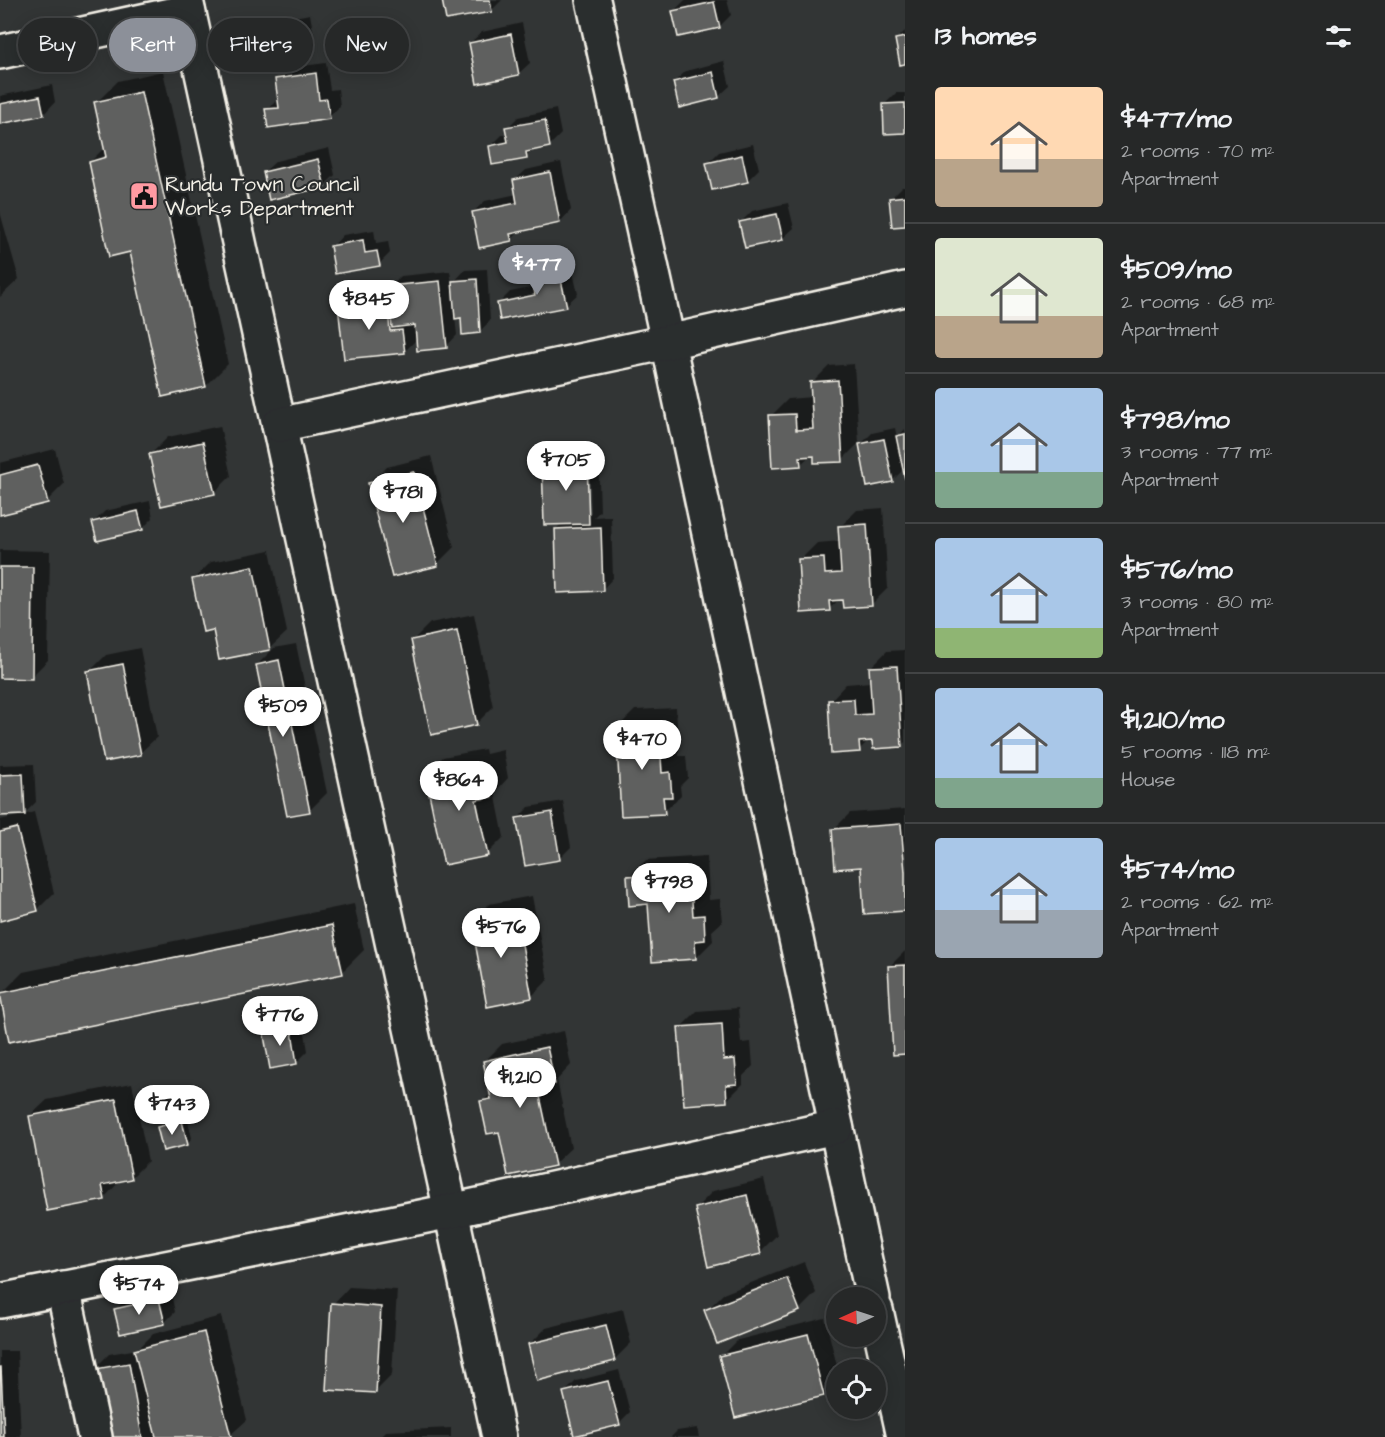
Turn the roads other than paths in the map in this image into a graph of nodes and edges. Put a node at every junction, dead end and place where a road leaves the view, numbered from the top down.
1 (593, 0) edge
2 (187, 6) edge
3 (0, 52) edge
4 (905, 290) edge
5 (668, 342) junction
6 (279, 424) junction
7 (836, 1127) junction
8 (451, 1211) junction
9 (871, 1287) edge
10 (63, 1288) junction
11 (0, 1301) edge
12 (884, 1347) edge
13 (95, 1437) edge
14 (499, 1437) edge
15 (904, 1437) edge

1 - 5 street
2 - 3 street
2 - 6 street
4 - 5 street
5 - 6 street
5 - 7 street
6 - 8 street
7 - 8 street
7 - 9 street
8 - 10 street
8 - 14 street
10 - 11 street
10 - 13 street
12 - 15 street

